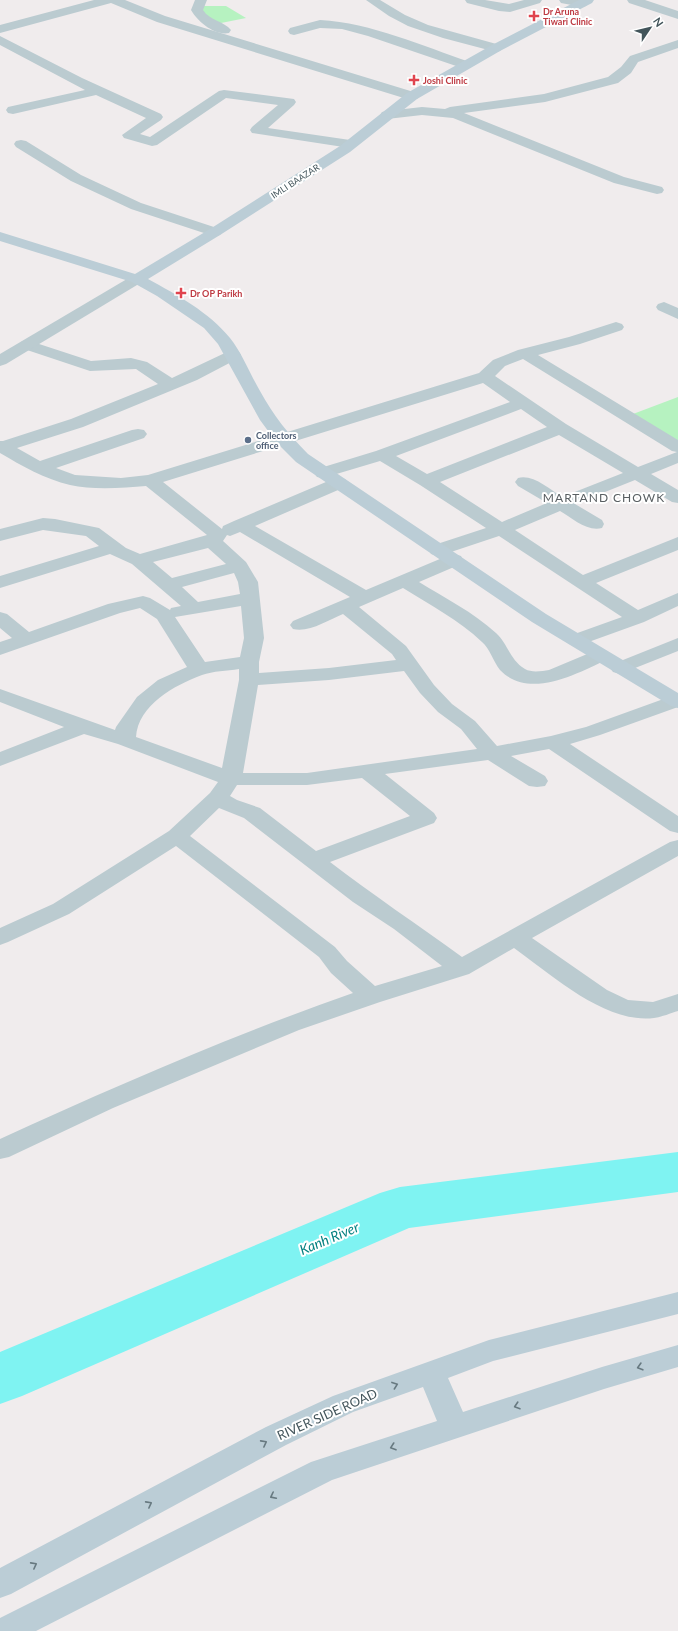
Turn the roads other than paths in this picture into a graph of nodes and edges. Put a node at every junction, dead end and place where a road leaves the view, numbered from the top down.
1 (115, 0) edge
2 (201, 0) edge
3 (372, 0) edge
4 (471, 0) edge
5 (536, 0) edge
6 (565, 0) edge
7 (633, 0) edge
8 (97, 1) edge
9 (585, 2) edge
10 (678, 15) edge
11 (0, 29) edge
12 (294, 31) dead end
13 (0, 40) edge
14 (678, 44) edge
15 (249, 47) junction
16 (496, 48) junction
17 (466, 65) junction
18 (96, 91) junction
19 (412, 96) junction
20 (13, 110) dead end
21 (444, 112) junction
22 (387, 115) junction
23 (21, 144) dead end
24 (350, 144) junction
25 (657, 190) dead end
26 (215, 232) junction
27 (0, 236) edge
28 (137, 279) junction
29 (616, 327) dead end
30 (27, 345) junction
31 (524, 353) junction
32 (233, 355) junction
33 (0, 361) edge
34 (485, 377) junction
35 (170, 384) junction
36 (522, 403) junction
37 (560, 428) junction
38 (138, 434) dead end
39 (283, 439) junction
40 (1, 446) edge
41 (678, 447) edge
42 (382, 455) junction
43 (678, 457) edge
44 (41, 467) junction
45 (323, 473) junction
46 (636, 473) junction
47 (150, 480) junction
48 (426, 481) junction
49 (524, 482) dead end
50 (339, 483) junction
51 (678, 498) edge
52 (560, 504) junction
53 (595, 524) dead end
54 (241, 525) junction
55 (500, 530) junction
56 (0, 535) edge
57 (215, 538) junction
58 (678, 543) edge
59 (111, 548) junction
60 (446, 555) junction
61 (139, 560) junction
62 (239, 566) junction
63 (405, 581) junction
64 (0, 582) edge
65 (582, 582) junction
66 (169, 585) junction
67 (364, 597) junction
68 (250, 598) junction
69 (678, 599) edge
70 (345, 606) junction
71 (193, 608) junction
72 (164, 615) junction
73 (0, 618) edge
74 (637, 618) junction
75 (300, 625) dead end
76 (27, 640) junction
77 (576, 640) junction
78 (678, 644) edge
79 (0, 649) edge
80 (599, 656) junction
81 (408, 665) junction
82 (620, 668) junction
83 (199, 669) junction
84 (249, 671) junction
85 (0, 695) edge
86 (677, 701) edge
87 (83, 727) junction
88 (125, 740) junction
89 (553, 742) junction
90 (492, 753) junction
91 (0, 760) edge
92 (367, 771) junction
93 (231, 779) junction
94 (537, 781) dead end
95 (218, 798) junction
96 (678, 826) edge
97 (177, 836) junction
98 (678, 847) edge
99 (313, 860) junction
100 (0, 937) edge
101 (516, 938) junction
102 (461, 968) junction
103 (371, 996) junction
104 (678, 1002) edge
105 (0, 1150) edge
106 (678, 1303) edge
107 (678, 1356) edge
108 (431, 1371) junction
109 (454, 1427) junction
110 (0, 1584) edge
111 (5, 1631) edge

1 - 15 street
2 - 15 street
3 - 16 street
4 - 5 street
6 - 9 street
7 - 10 street
8 - 11 street
9 - 16 main road, IMLI BAAZAR
12 - 17 street
13 - 18 street
14 - 21 street
15 - 19 street
16 - 17 main road, IMLI BAAZAR
17 - 19 main road, IMLI BAAZAR
18 - 20 street
18 - 24 street
19 - 22 main road, IMLI BAAZAR
21 - 22 street
21 - 25 street
22 - 24 main road, IMLI BAAZAR
23 - 26 street
24 - 26 main road, IMLI BAAZAR
26 - 28 main road, IMLI BAAZAR
27 - 28 main road
28 - 30 street, IMLI BAAZAR
28 - 32 main road
29 - 31 street
30 - 33 street, IMLI BAAZAR
30 - 35 street
31 - 34 street
31 - 41 street
32 - 35 street
32 - 39 main road
34 - 36 street
34 - 39 street
35 - 40 street
36 - 37 street
36 - 42 street
37 - 46 street
37 - 48 street
38 - 44 street
39 - 45 main road
39 - 47 street
40 - 44 street
42 - 45 street
42 - 48 street
43 - 46 street
44 - 47 street
45 - 50 main road
46 - 51 street
46 - 52 street
47 - 57 street
48 - 55 street
49 - 52 street
50 - 54 street
50 - 60 main road
52 - 53 street
52 - 55 street
54 - 57 street
54 - 67 street
55 - 60 street
55 - 65 street
56 - 59 street
57 - 61 street
57 - 62 street
58 - 65 street
59 - 61 street
59 - 64 street
60 - 63 street
60 - 77 main road
61 - 66 street
62 - 66 street
62 - 68 street
63 - 67 street
63 - 80 street
65 - 74 street
66 - 71 street
67 - 70 street
68 - 71 street
68 - 84 street
69 - 74 street
70 - 75 street
70 - 81 street
71 - 72 street
72 - 76 street
72 - 83 street
73 - 76 street
74 - 77 street
76 - 79 street
77 - 80 main road
78 - 82 street
80 - 82 main road
81 - 84 street
81 - 90 street
82 - 86 main road
83 - 84 street
83 - 88 street
84 - 93 street
85 - 87 street
86 - 89 street
87 - 88 street
87 - 91 street
88 - 93 street
89 - 90 street
89 - 96 street
90 - 92 street
90 - 94 street
92 - 93 street
92 - 99 street
93 - 95 street
95 - 97 street
95 - 99 street
97 - 100 street
97 - 103 street
98 - 101 street
99 - 102 street
101 - 102 street
101 - 104 street
102 - 103 street
103 - 105 street
106 - 108 main road, RIVER SIDE ROAD
107 -> 109 main road
108 - 109 main road
110 -> 108 main road, RIVER SIDE ROAD
109 -> 111 main road

